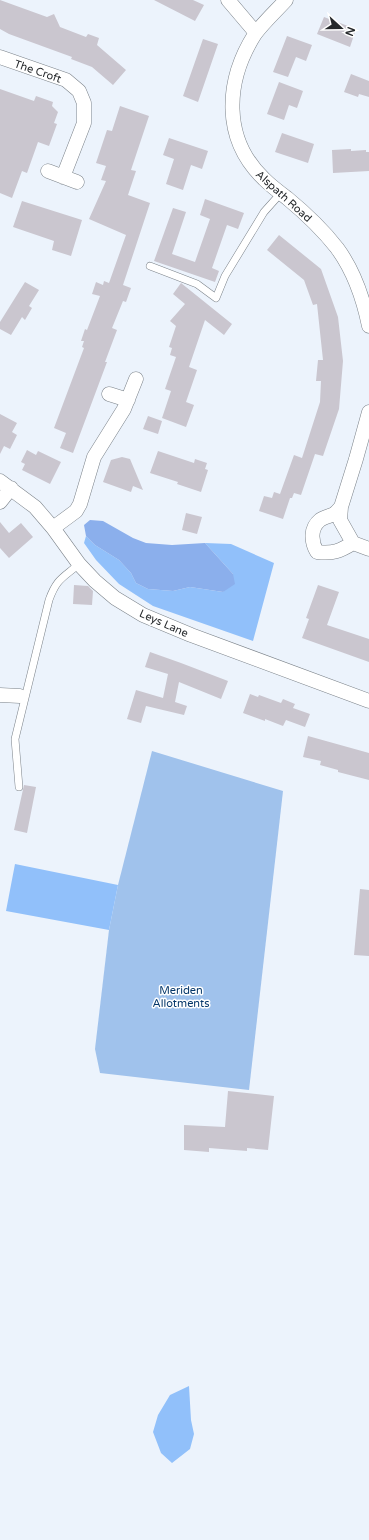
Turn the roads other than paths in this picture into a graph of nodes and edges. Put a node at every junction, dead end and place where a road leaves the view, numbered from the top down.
1 (228, 0) edge
2 (286, 0) edge
3 (256, 33) junction
4 (0, 57) edge
5 (48, 171) dead end
6 (63, 177) junction
7 (77, 182) dead end
8 (281, 193) junction
9 (150, 266) dead end
10 (369, 326) edge
11 (136, 379) dead end
12 (109, 394) dead end
13 (128, 400) junction
14 (369, 412) edge
15 (5, 484) edge
16 (0, 502) edge
17 (341, 507) junction
18 (53, 528) junction
19 (353, 543) junction
20 (369, 549) edge
21 (79, 564) junction
22 (0, 695) edge
23 (20, 696) dead end
24 (369, 701) edge
25 (19, 787) dead end

1 - 3 street
2 - 3 street, Alspath Road
3 - 8 street, Alspath Road
4 - 6 street, The Croft
5 - 6 street
6 - 7 street
8 - 9 lane
8 - 10 street, Alspath Road
11 - 13 street
12 - 13 street
13 - 18 street
14 - 17 street
15 - 16 street
15 - 18 street, Leys Lane
17 - 19 street
17 - 19 street
18 - 21 street, Leys Lane
19 - 20 street
21 - 24 street, Leys Lane
21 - 25 lane
22 - 23 street

